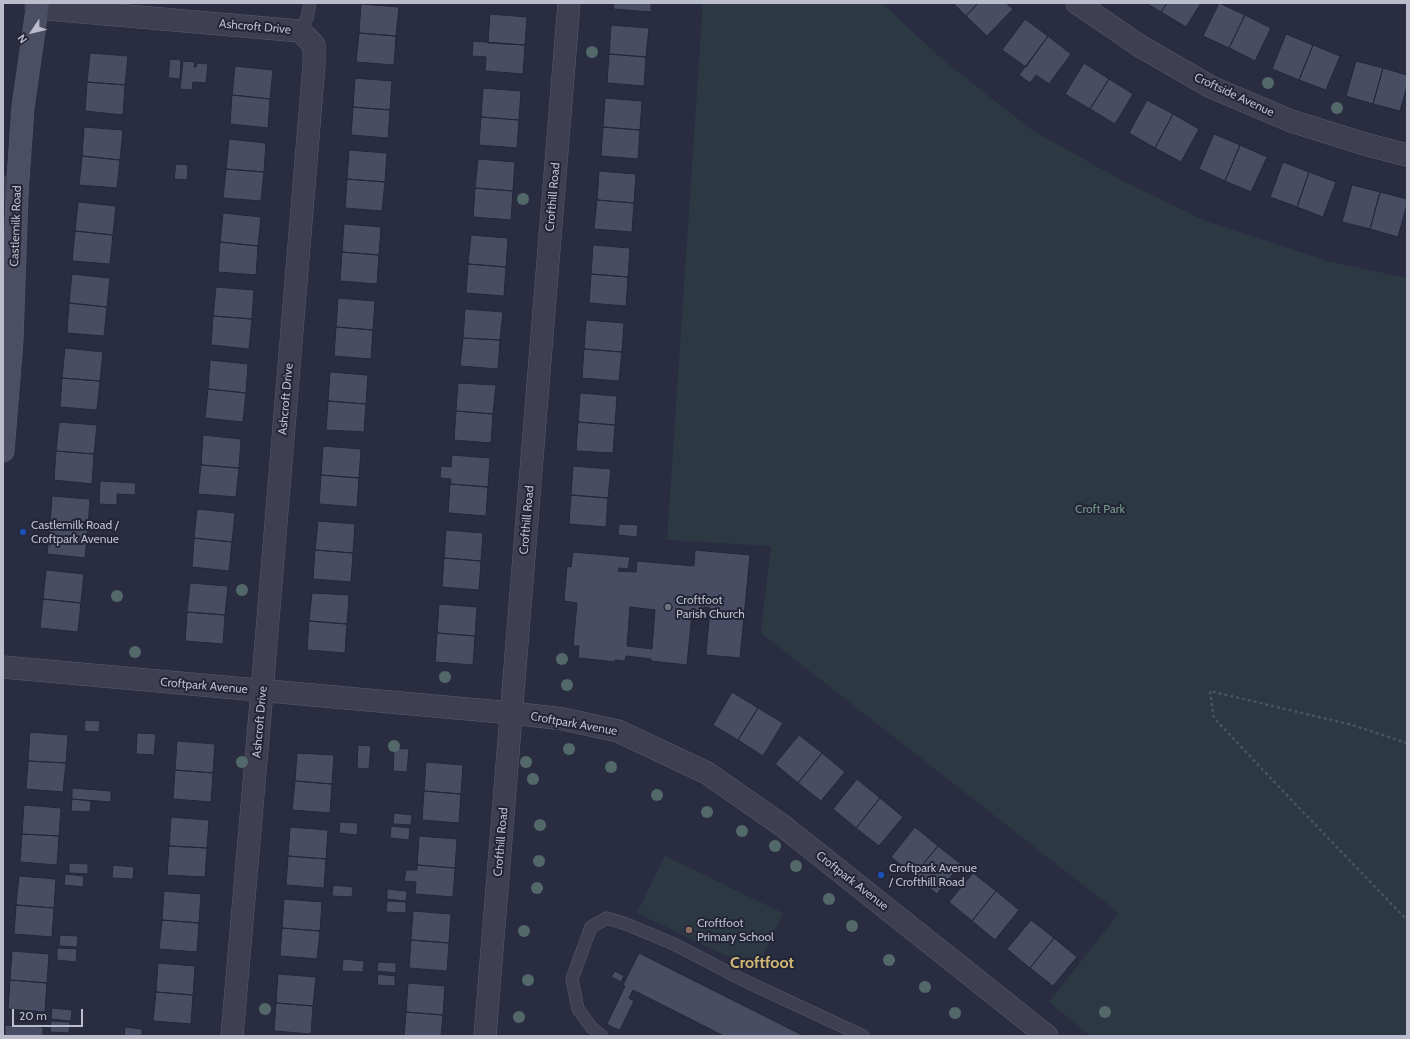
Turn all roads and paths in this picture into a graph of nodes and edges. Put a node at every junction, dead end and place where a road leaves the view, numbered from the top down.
1 (310, 3) edge
2 (569, 3) edge
3 (1077, 3) edge
4 (37, 6) edge
5 (300, 31) junction
6 (1407, 154) edge
7 (10, 190) edge
8 (3, 451) edge
9 (3, 667) edge
10 (262, 691) junction
11 (512, 713) junction
12 (1407, 743) edge
13 (1407, 920) edge
14 (232, 1036) edge
15 (485, 1036) edge
16 (602, 1036) edge
17 (862, 1036) edge
18 (1047, 1036) edge

1 - 5 lane
2 - 11 street, Crofthill Road
3 - 6 street, Croftside Avenue
4 - 5 street, Ashcroft Drive
4 - 7 street, Castlemilk Road
5 - 10 street, Ashcroft Drive
7 - 8 street, Castlemilk Road
9 - 10 street, Croftpark Avenue
10 - 11 street, Croftpark Avenue
10 - 14 street, Ashcroft Drive
11 - 15 street, Crofthill Road
11 - 18 street, Croftpark Avenue
12 - 13 path
16 - 17 lane

